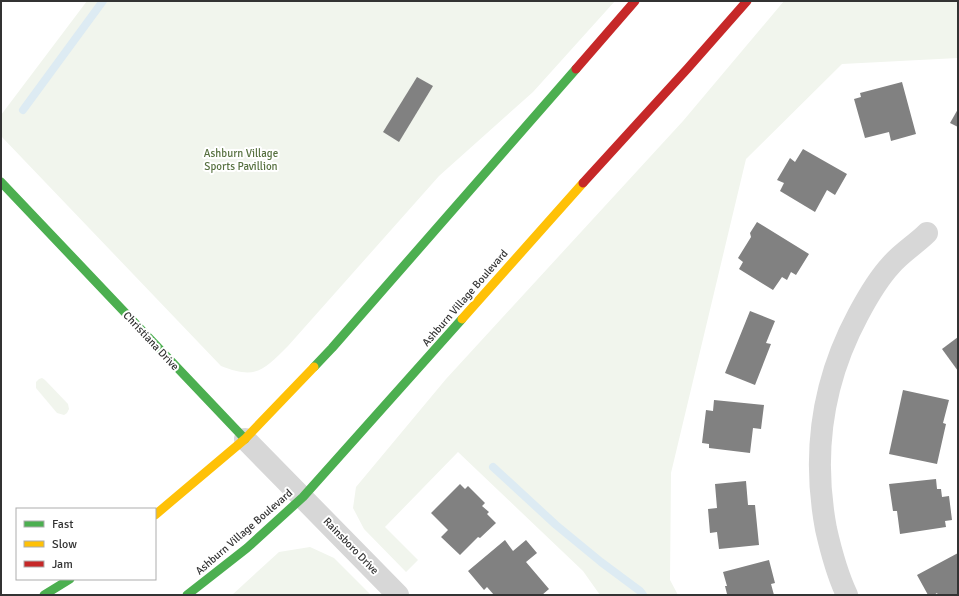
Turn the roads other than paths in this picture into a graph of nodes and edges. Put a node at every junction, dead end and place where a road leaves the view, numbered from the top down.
1 (635, 1) edge
2 (747, 1) edge
3 (1, 182) edge
4 (928, 233) dead end
5 (244, 439) junction
6 (303, 497) junction
7 (156, 514) edge
8 (68, 580) edge
9 (44, 595) edge
10 (187, 595) edge
11 (398, 595) edge
12 (847, 595) edge

1 - 5 main road
2 - 6 main road, Ashburn Village Boulevard
3 - 5 main road, Christiana Drive
4 - 12 street
5 - 6 street, Christiana Drive
5 - 7 main road
6 - 10 main road, Ashburn Village Boulevard
6 - 11 street, Rainsboro Drive
8 - 9 main road

